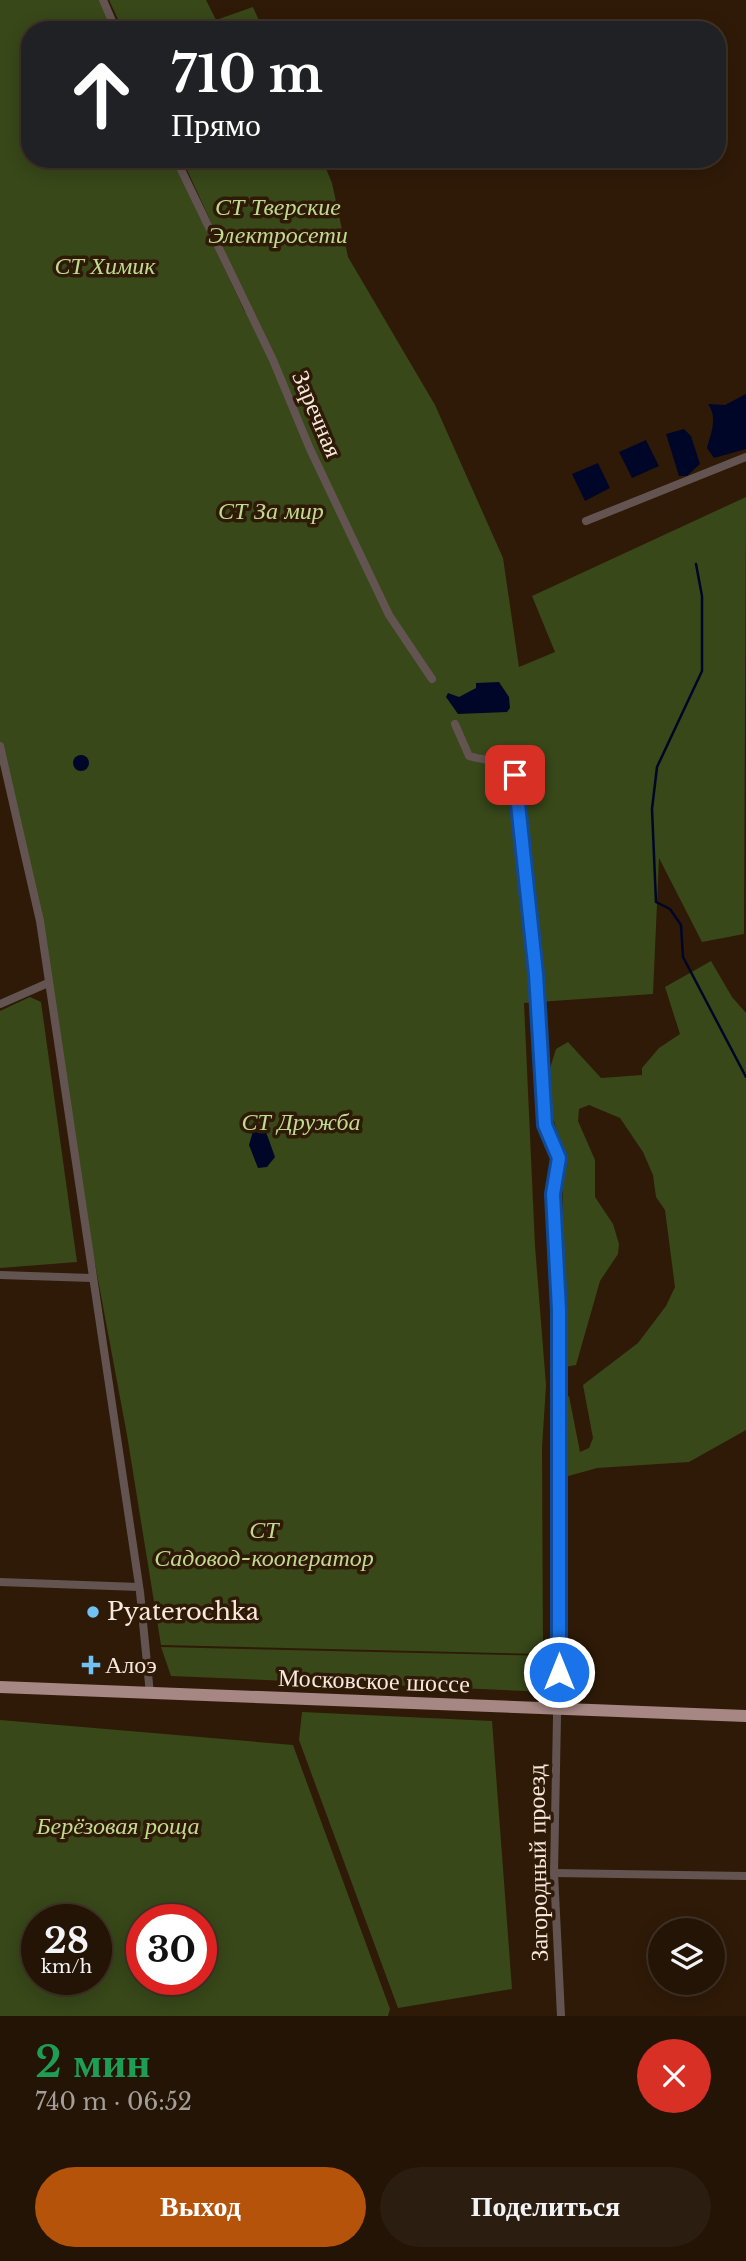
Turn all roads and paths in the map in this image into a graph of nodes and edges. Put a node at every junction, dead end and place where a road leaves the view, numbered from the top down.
1 (103, 0) edge
2 (112, 21) edge
3 (180, 168) edge
4 (746, 457) edge
5 (586, 521) dead end
6 (432, 679) dead end
7 (455, 724) dead end
8 (0, 746) edge
9 (48, 984) junction
10 (0, 1004) edge
11 (0, 1275) edge
12 (91, 1278) junction
13 (0, 1582) edge
14 (139, 1587) junction
15 (0, 1687) edge
16 (150, 1694) junction
17 (558, 1709) junction
18 (746, 1716) edge
19 (554, 1873) junction
20 (746, 1876) edge
21 (561, 2016) edge

1 - 2 street
3 - 6 street, Заречная
4 - 5 street
7 - 17 street, Загородный проезд
8 - 9 street
9 - 10 street
9 - 12 street
11 - 12 street
12 - 14 street
13 - 14 street
14 - 16 street
15 - 16 main road, Московское шоссе
16 - 17 main road, Московское шоссе
17 - 18 main road, Московское шоссе
17 - 19 street, Загородный проезд
19 - 20 street
19 - 21 street, Загородный проезд

